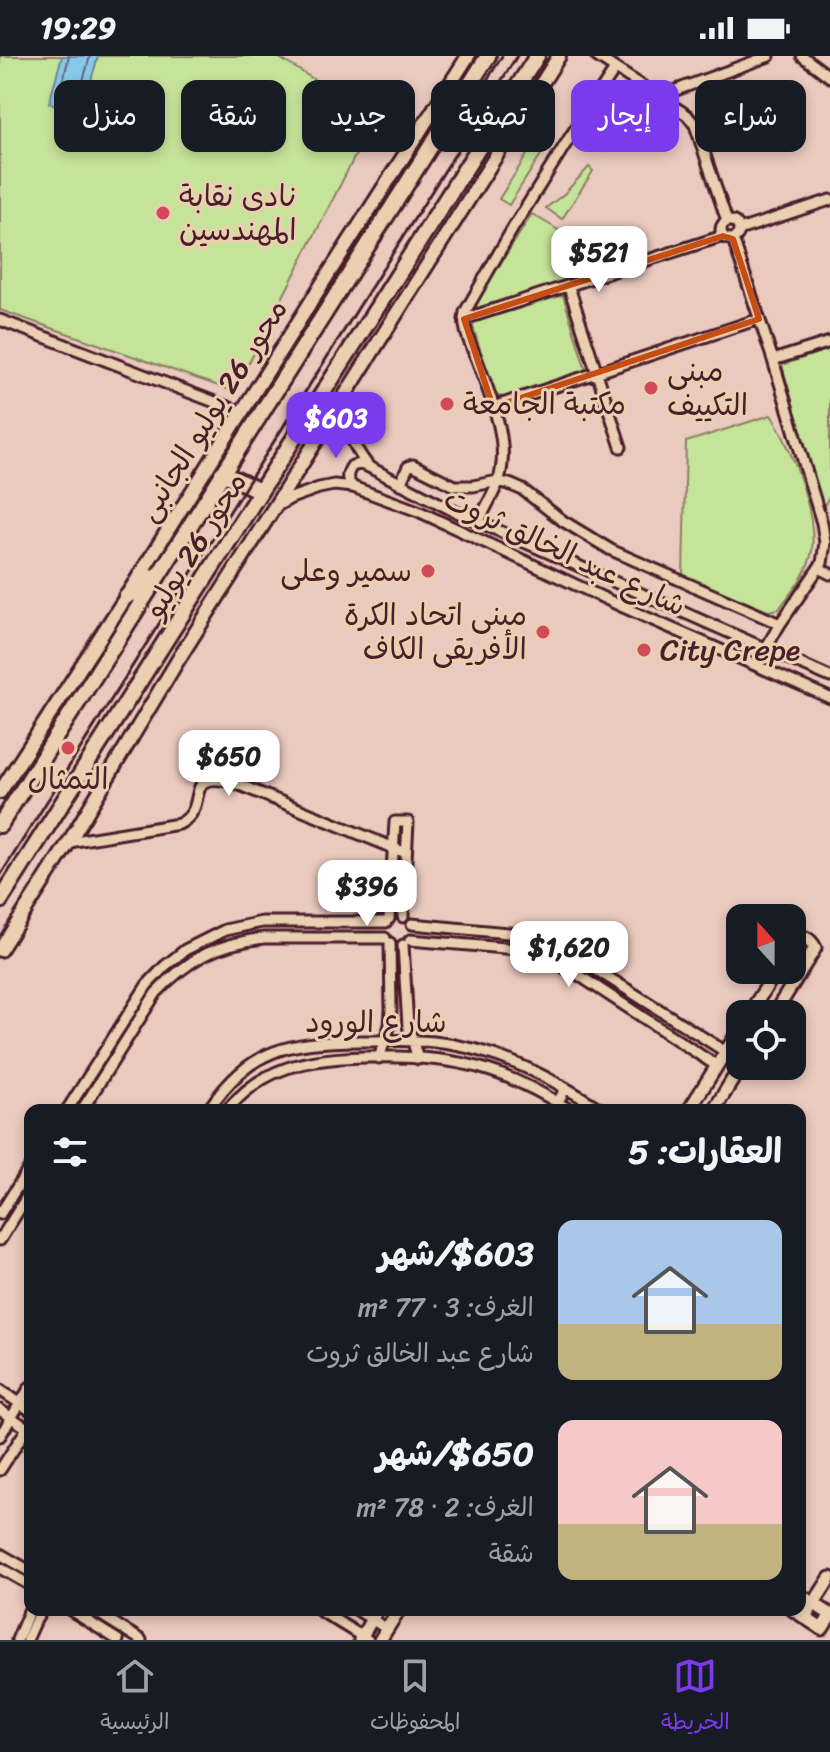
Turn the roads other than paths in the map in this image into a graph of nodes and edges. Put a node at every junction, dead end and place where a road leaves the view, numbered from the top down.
1 (468, 56) edge
2 (488, 56) edge
3 (537, 56) edge
4 (559, 56) edge
5 (596, 56) edge
6 (769, 56) edge
7 (802, 56) edge
8 (615, 69) junction
9 (830, 77) edge
10 (453, 80) edge
11 (473, 80) edge
12 (521, 80) edge
13 (545, 80) edge
14 (633, 80) edge
15 (679, 89) edge
16 (679, 109) edge
17 (431, 116) edge
18 (431, 145) edge
19 (475, 152) edge
20 (500, 152) edge
21 (830, 200) edge
22 (727, 221) junction
23 (732, 235) junction
24 (569, 287) junction
25 (464, 319) junction
26 (759, 319) junction
27 (0, 320) edge
28 (830, 342) edge
29 (773, 360) junction
30 (596, 372) junction
31 (348, 390) junction
32 (493, 407) junction
33 (241, 412) junction
34 (621, 447) dead end
35 (369, 467) junction
36 (222, 473) junction
37 (498, 481) junction
38 (400, 484) junction
39 (353, 487) junction
40 (260, 491) junction
41 (275, 507) junction
42 (479, 522) junction
43 (819, 568) junction
44 (159, 572) junction
45 (830, 574) edge
46 (126, 597) junction
47 (780, 624) junction
48 (766, 648) junction
49 (830, 677) edge
50 (830, 698) edge
51 (0, 792) edge
52 (0, 825) edge
53 (69, 842) junction
54 (393, 848) junction
55 (406, 853) junction
56 (0, 901) edge
57 (403, 917) junction
58 (388, 921) junction
59 (412, 924) junction
60 (208, 937) junction
61 (806, 939) edge
62 (387, 940) junction
63 (407, 942) junction
64 (0, 950) edge
65 (213, 950) junction
66 (584, 962) junction
67 (806, 962) edge
68 (577, 974) junction
69 (385, 1041) junction
70 (411, 1041) junction
71 (726, 1052) joint
72 (379, 1058) junction
73 (418, 1059) junction
74 (717, 1066) junction
75 (732, 1080) edge
76 (566, 1088) junction
77 (579, 1095) junction
78 (71, 1104) edge
79 (86, 1104) edge
80 (212, 1104) edge
81 (233, 1104) edge
82 (552, 1104) edge
83 (556, 1104) edge
84 (574, 1104) edge
85 (593, 1104) edge
86 (693, 1104) edge
87 (718, 1104) edge
88 (24, 1176) edge
89 (24, 1202) edge
90 (0, 1214) edge
91 (0, 1240) edge
92 (0, 1390) edge
93 (24, 1397) edge
94 (20, 1403) junction
95 (24, 1406) edge
96 (0, 1410) edge
97 (12, 1418) junction
98 (24, 1424) edge
99 (24, 1434) edge
100 (0, 1436) edge
101 (0, 1470) edge
102 (0, 1554) edge
103 (0, 1568) edge
104 (24, 1568) edge
105 (830, 1578) edge
106 (24, 1582) edge
107 (806, 1598) edge
108 (814, 1603) junction
109 (806, 1615) edge
110 (830, 1615) edge
111 (27, 1616) edge
112 (38, 1616) edge
113 (80, 1616) edge
114 (103, 1616) edge
115 (328, 1616) edge
116 (373, 1616) edge
117 (375, 1616) edge
118 (395, 1616) edge
119 (805, 1617) edge
120 (384, 1635) edge
121 (363, 1639) edge
122 (17, 1640) edge
123 (27, 1640) edge
124 (118, 1640) edge
125 (141, 1640) edge

1 - 10 main road, محور 26 يوليو الجانبى
2 - 11 highway, محور 26 يوليو
3 - 12 highway, محور 26 يوليو
4 - 13 main road
5 - 8 street
6 - 15 street
7 - 9 street
8 - 14 street
8 - 25 street
16 - 22 street
17 - 33 main road, محور 26 يوليو الجانبى
18 - 36 highway, محور 26 يوليو
19 - 40 highway, محور 26 يوليو
20 - 31 main road
21 - 23 street
22 - 23 street
22 - 23 street
23 - 24 street
23 - 26 street
24 - 25 street
24 - 30 street
25 - 32 street
26 - 29 street
26 - 30 street
27 - 33 street
28 - 29 street
29 - 43 street
30 - 32 street
30 - 34 street
31 - 35 street
31 - 41 main road
32 - 37 street
33 - 46 main road, محور 26 يوليو الجانبى
35 - 38 street, شارع عبد الخالق ثروت
35 - 39 street
36 - 40 highway
36 - 44 highway, محور 26 يوليو
37 - 38 street
37 - 42 street
37 - 47 street
38 - 42 street, شارع عبد الخالق ثروت
39 - 41 street, شارع عبد الخالق ثروت
39 - 50 street, شارع عبد الخالق ثروت
40 - 56 highway, محور 26 يوليو
41 - 53 main road
42 - 48 street, شارع عبد الخالق ثروت
43 - 45 street
43 - 47 street
44 - 46 highway
44 - 52 highway, محور 26 يوليو
46 - 51 main road, محور 26 يوليو الجانبى
47 - 48 street
48 - 49 street, شارع عبد الخالق ثروت
53 - 54 street
53 - 64 main road
54 - 55 street
54 - 55 street
54 - 58 street
55 - 57 street
57 - 58 street
57 - 59 street
58 - 60 street
58 - 62 street
59 - 63 street
59 - 66 street
60 - 65 street
60 - 78 street
61 - 67 street
62 - 63 street
62 - 65 street
62 - 69 street
63 - 68 street
63 - 70 street
65 - 79 street
66 - 68 street
66 - 71 street
68 - 74 street
69 - 70 street, شارع الورود
69 - 72 street
69 - 80 street, شارع الورود
70 - 73 street
70 - 76 street, شارع الورود
71 - 74 street
72 - 73 street, شارع الورود
72 - 81 street, شارع الورود
73 - 82 street, شارع الورود
74 - 86 street
75 - 87 street
76 - 77 street, شارع الورود
76 - 83 street
77 - 84 street
77 - 85 street, شارع الورود
88 - 90 street
89 - 91 street
92 - 94 street
93 - 94 street
94 - 95 street
94 - 97 street
96 - 97 street
97 - 98 street
97 - 100 street
99 - 101 street
102 - 104 street
103 - 106 street
105 - 108 street
107 - 108 street
108 - 109 street
108 - 110 street
110 - 119 street
111 - 122 street
112 - 123 street
113 - 124 street
114 - 125 street
115 - 121 street
116 - 121 street
117 - 120 street
118 - 120 street

